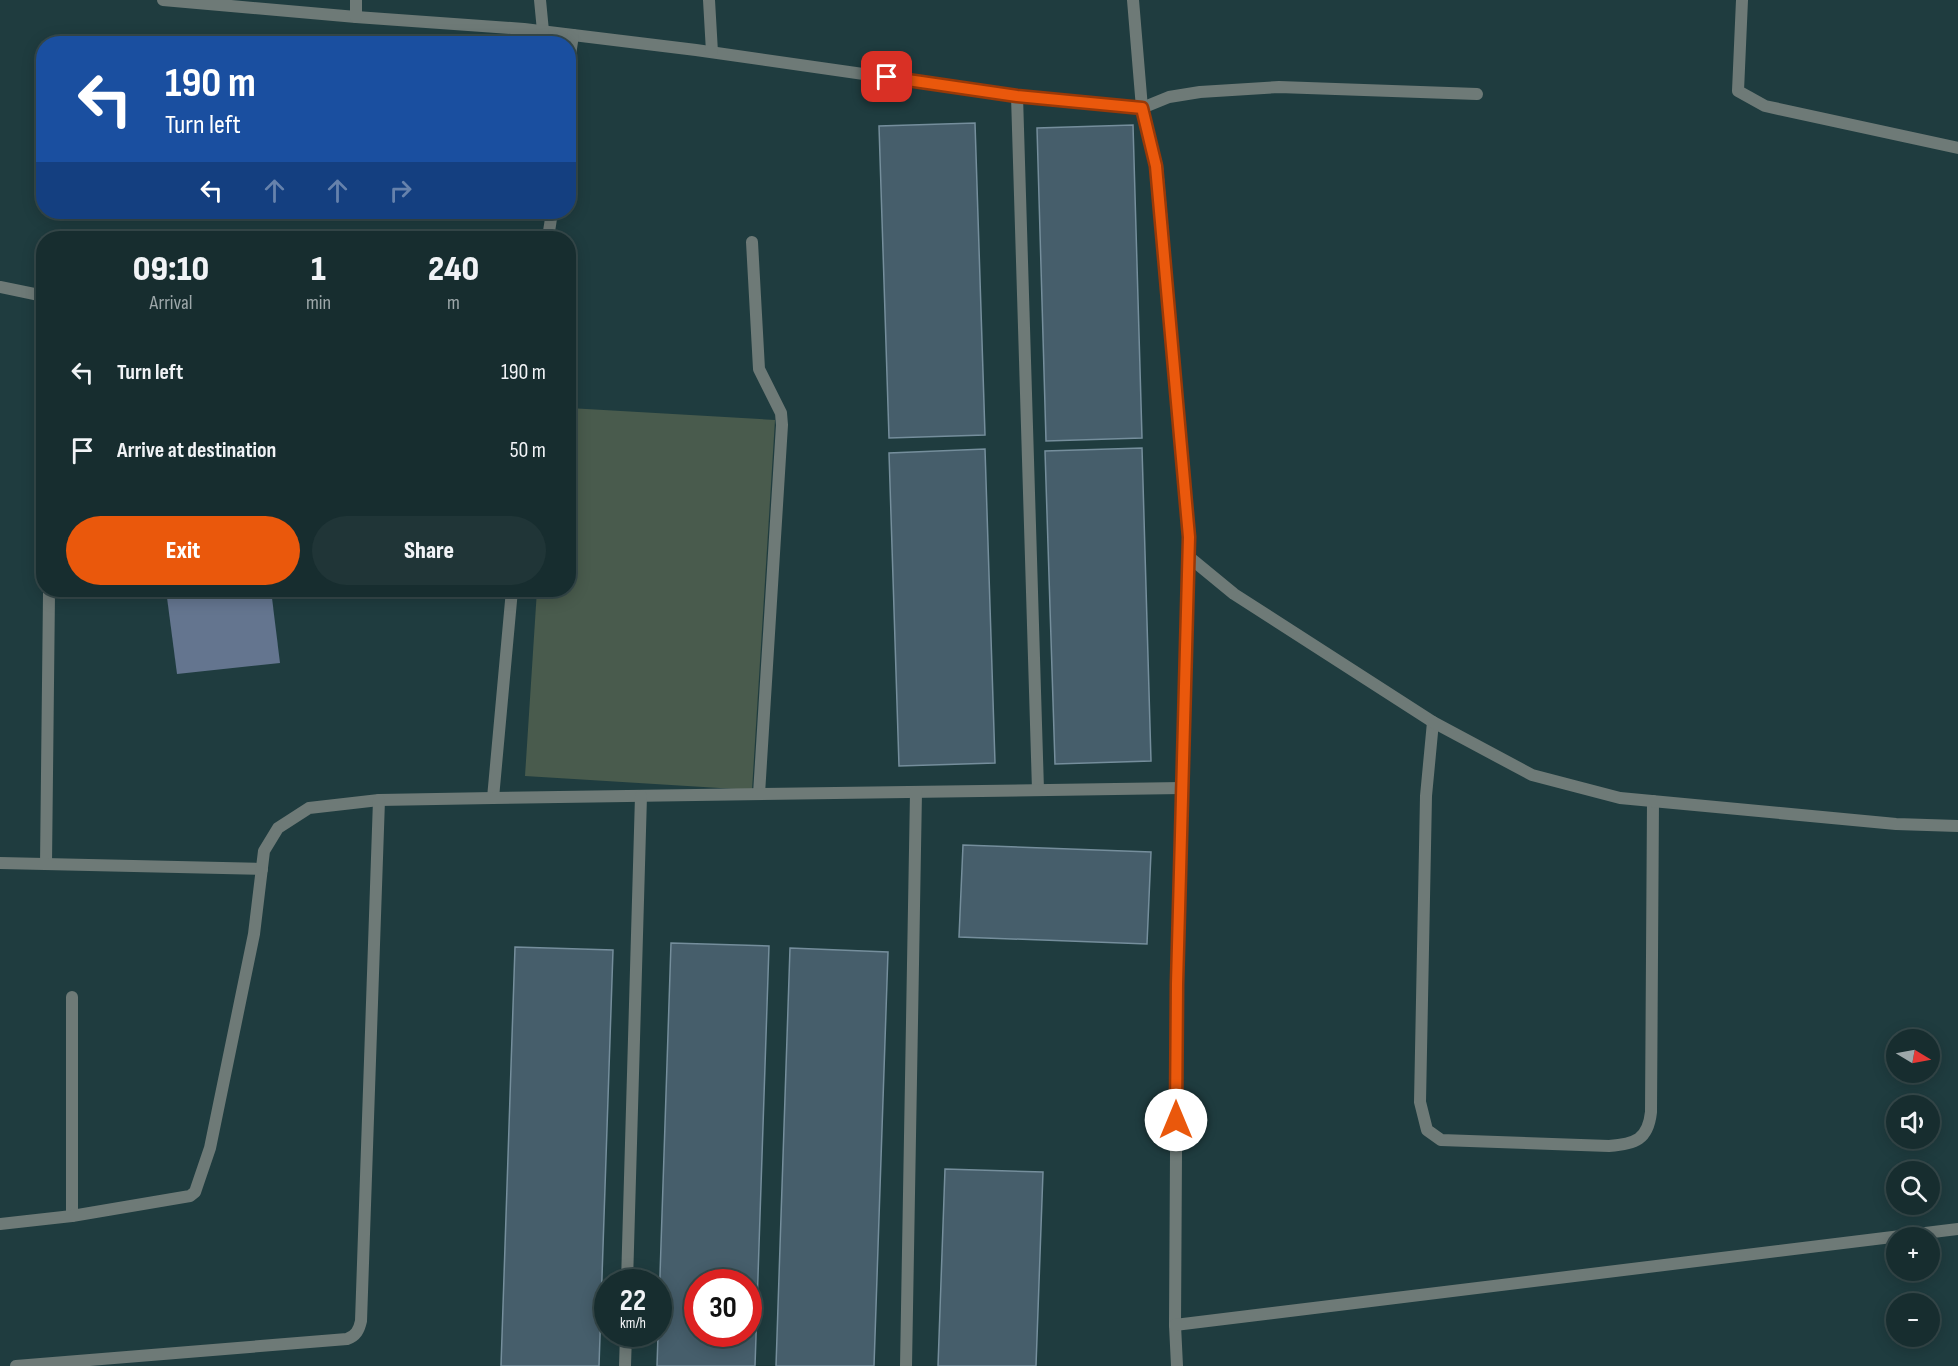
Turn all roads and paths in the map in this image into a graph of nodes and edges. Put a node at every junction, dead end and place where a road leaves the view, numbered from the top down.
1 (163, 0) edge
2 (356, 0) edge
3 (540, 0) edge
4 (708, 0) edge
5 (1133, 0) edge
6 (1742, 0) edge
7 (356, 17) junction
8 (543, 31) junction
9 (573, 35) joint
10 (712, 52) junction
11 (1477, 94) dead end
12 (1017, 96) junction
13 (1142, 108) junction
14 (1958, 148) edge
15 (752, 242) dead end
16 (0, 287) edge
17 (36, 294) edge
18 (1189, 556) junction
19 (49, 597) edge
20 (511, 597) edge
21 (1433, 722) junction
22 (1182, 789) junction
23 (1038, 790) junction
24 (916, 792) junction
25 (759, 794) junction
26 (641, 796) junction
27 (494, 798) junction
28 (379, 800) junction
29 (1653, 801) junction
30 (1958, 826) edge
31 (0, 863) edge
32 (46, 864) junction
33 (262, 869) junction
34 (72, 997) dead end
35 (72, 1216) junction
36 (0, 1224) edge
37 (1958, 1229) edge
38 (627, 1269) edge
39 (1175, 1325) junction
40 (626, 1347) edge
41 (16, 1366) edge
42 (625, 1366) edge
43 (906, 1366) edge
44 (1177, 1366) edge

1 - 7 street
2 - 7 street
3 - 8 street
4 - 10 street
5 - 13 street
6 - 14 street
7 - 8 street
8 - 9 street
9 - 10 street
10 - 12 street
11 - 13 street
12 - 13 street
12 - 23 street
13 - 18 street
15 - 25 street
16 - 17 street
18 - 21 street
18 - 22 street
19 - 32 street
20 - 27 street
21 - 29 street
21 - 29 street
22 - 23 street
22 - 39 street
23 - 24 street
24 - 25 street
24 - 43 street
25 - 26 street
26 - 27 street
26 - 38 street
27 - 28 street
28 - 33 street
28 - 41 street
29 - 30 street
31 - 32 street
32 - 33 street
33 - 35 street
34 - 35 street
35 - 36 street
37 - 39 street
39 - 44 street
40 - 42 street

